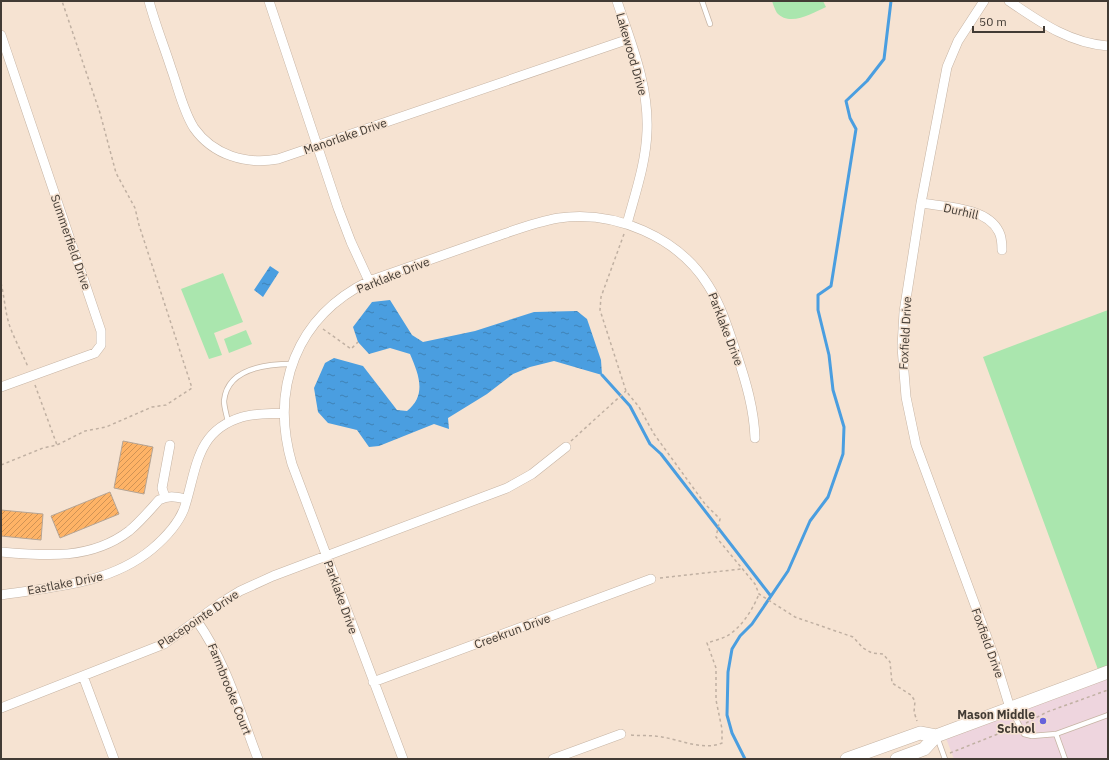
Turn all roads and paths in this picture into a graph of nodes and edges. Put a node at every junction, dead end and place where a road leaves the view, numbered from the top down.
1 (62, 1) edge
2 (149, 1) edge
3 (269, 1) edge
4 (617, 1) edge
5 (702, 1) edge
6 (984, 1) edge
7 (1008, 1) edge
8 (710, 24) dead end
9 (1, 35) edge
10 (630, 38) junction
11 (1108, 46) edge
12 (317, 145) junction
13 (922, 203) junction
14 (627, 224) junction
15 (1002, 250) dead end
16 (369, 281) junction
17 (1, 283) edge
18 (316, 323) junction
19 (358, 342) dead end
20 (292, 364) junction
21 (32, 376) junction
22 (1, 387) edge
23 (626, 391) junction
24 (284, 413) junction
25 (228, 422) junction
26 (755, 438) dead end
27 (57, 445) junction
28 (170, 445) dead end
29 (566, 447) joint
30 (1, 465) edge
31 (165, 497) junction
32 (186, 499) junction
33 (1, 552) edge
34 (326, 556) junction
35 (742, 569) junction
36 (651, 579) joint
37 (759, 594) junction
38 (1, 595) edge
39 (197, 621) junction
40 (1108, 672) edge
41 (83, 676) junction
42 (373, 682) junction
43 (1, 708) edge
44 (1010, 708) junction
45 (1108, 715) edge
46 (920, 733) junction
47 (622, 734) joint
48 (1056, 734) junction
49 (936, 736) junction
50 (114, 759) edge
51 (258, 759) edge
52 (403, 759) edge
53 (553, 759) edge
54 (847, 759) edge
55 (897, 759) edge
56 (945, 759) edge
57 (1065, 759) edge

1 - 27 path
2 - 12 street, Manorlake Drive
3 - 12 street
4 - 10 street, Lakewood Drive
5 - 8 lane
6 - 13 street, Foxfield Drive
7 - 11 street
9 - 21 street, Summerfield Drive
10 - 12 street, Manorlake Drive
10 - 14 street, Lakewood Drive
12 - 16 street
13 - 15 street, Durhill
13 - 44 street, Foxfield Drive
14 - 16 street, Parklake Drive
14 - 23 path
14 - 26 street, Parklake Drive
16 - 18 street, Parklake Drive
17 - 21 path
18 - 19 path
18 - 20 street, Parklake Drive
20 - 24 street, Parklake Drive
20 - 25 lane
21 - 22 street, Summerfield Drive
21 - 27 path
23 - 29 path
23 - 35 path
24 - 25 street, Eastlake Drive
24 - 34 street, Parklake Drive
25 - 32 street, Eastlake Drive
27 - 30 path
28 - 31 street
29 - 34 street, Placepointe Drive
31 - 32 street
31 - 33 street
32 - 38 street, Eastlake Drive
34 - 39 street, Placepointe Drive
34 - 42 street, Parklake Drive
35 - 36 path
35 - 37 path
36 - 42 street, Creekrun Drive
37 - 46 path
37 - 47 path
39 - 41 street, Placepointe Drive
39 - 51 street, Farmbrooke Court
40 - 44 main road
41 - 43 street, Placepointe Drive
41 - 50 street
42 - 52 street, Parklake Drive
44 - 48 lane
44 - 49 main road
45 - 48 lane
46 - 49 main road
46 - 54 main road
47 - 53 street
48 - 57 lane
49 - 55 main road
49 - 56 lane

